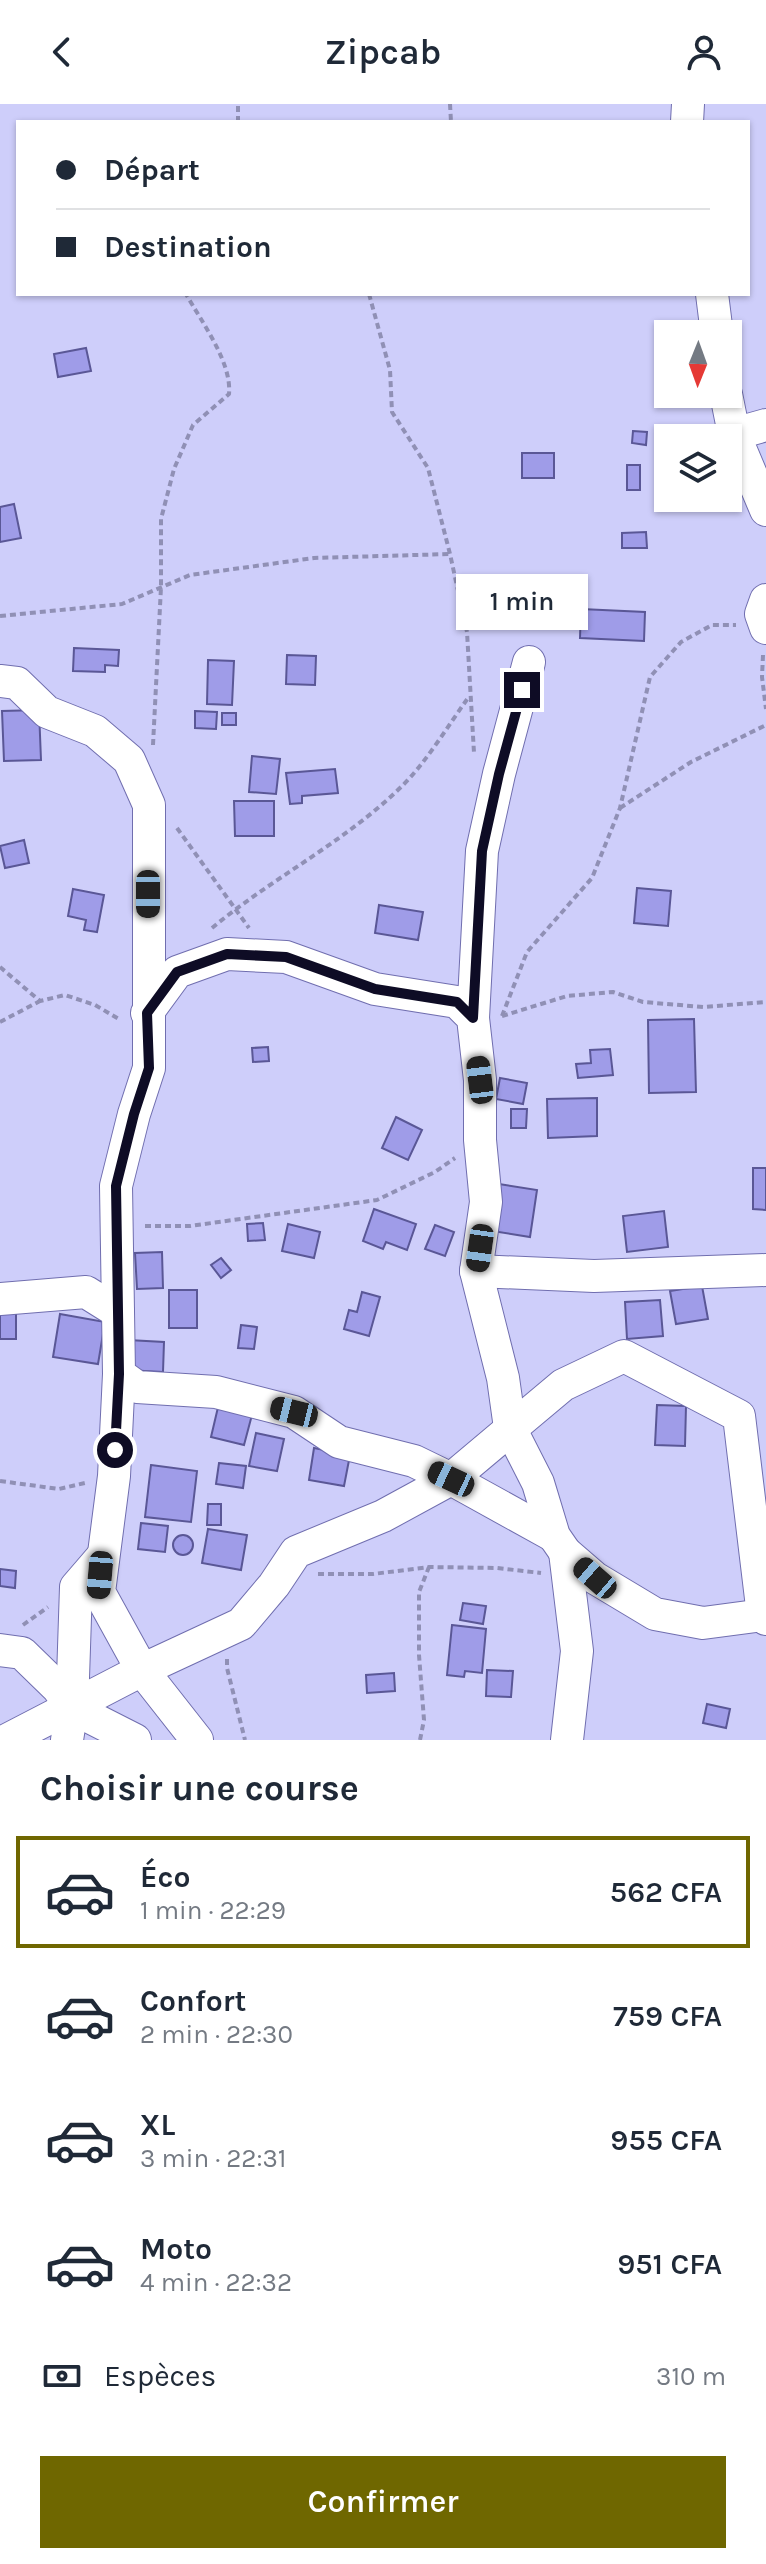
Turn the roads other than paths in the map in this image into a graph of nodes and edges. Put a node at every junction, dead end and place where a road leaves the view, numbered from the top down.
1 (712, 296) edge
2 (715, 320) edge
3 (766, 425) edge
4 (742, 432) edge
5 (742, 453) edge
6 (766, 510) edge
7 (766, 600) edge
8 (766, 627) edge
9 (529, 662) dead end
10 (0, 681) edge
11 (491, 1021) junction
12 (148, 1025) junction
13 (766, 1270) edge
14 (476, 1271) junction
15 (0, 1299) edge
16 (118, 1312) junction
17 (119, 1374) junction
18 (510, 1428) junction
19 (451, 1479) junction
20 (562, 1554) junction
21 (101, 1558) junction
22 (765, 1617) edge
23 (6, 1641) edge
24 (142, 1670) junction
25 (72, 1708) junction
26 (9, 1733) edge
27 (67, 1740) edge
28 (135, 1740) edge
29 (197, 1740) edge
30 (567, 1740) edge

1 - 2 street
3 - 4 street
5 - 6 street
7 - 8 street
9 - 11 street
10 - 12 street
11 - 12 street
11 - 14 street
12 - 16 street
13 - 14 street
14 - 18 street
15 - 16 street
16 - 17 street
17 - 19 street
17 - 21 street
18 - 19 street
18 - 20 street
18 - 22 street
19 - 20 street
19 - 24 street
20 - 22 street
20 - 30 street
21 - 24 street
21 - 25 street
23 - 25 street
24 - 25 street
24 - 29 street
25 - 26 street
25 - 27 street
25 - 28 street

